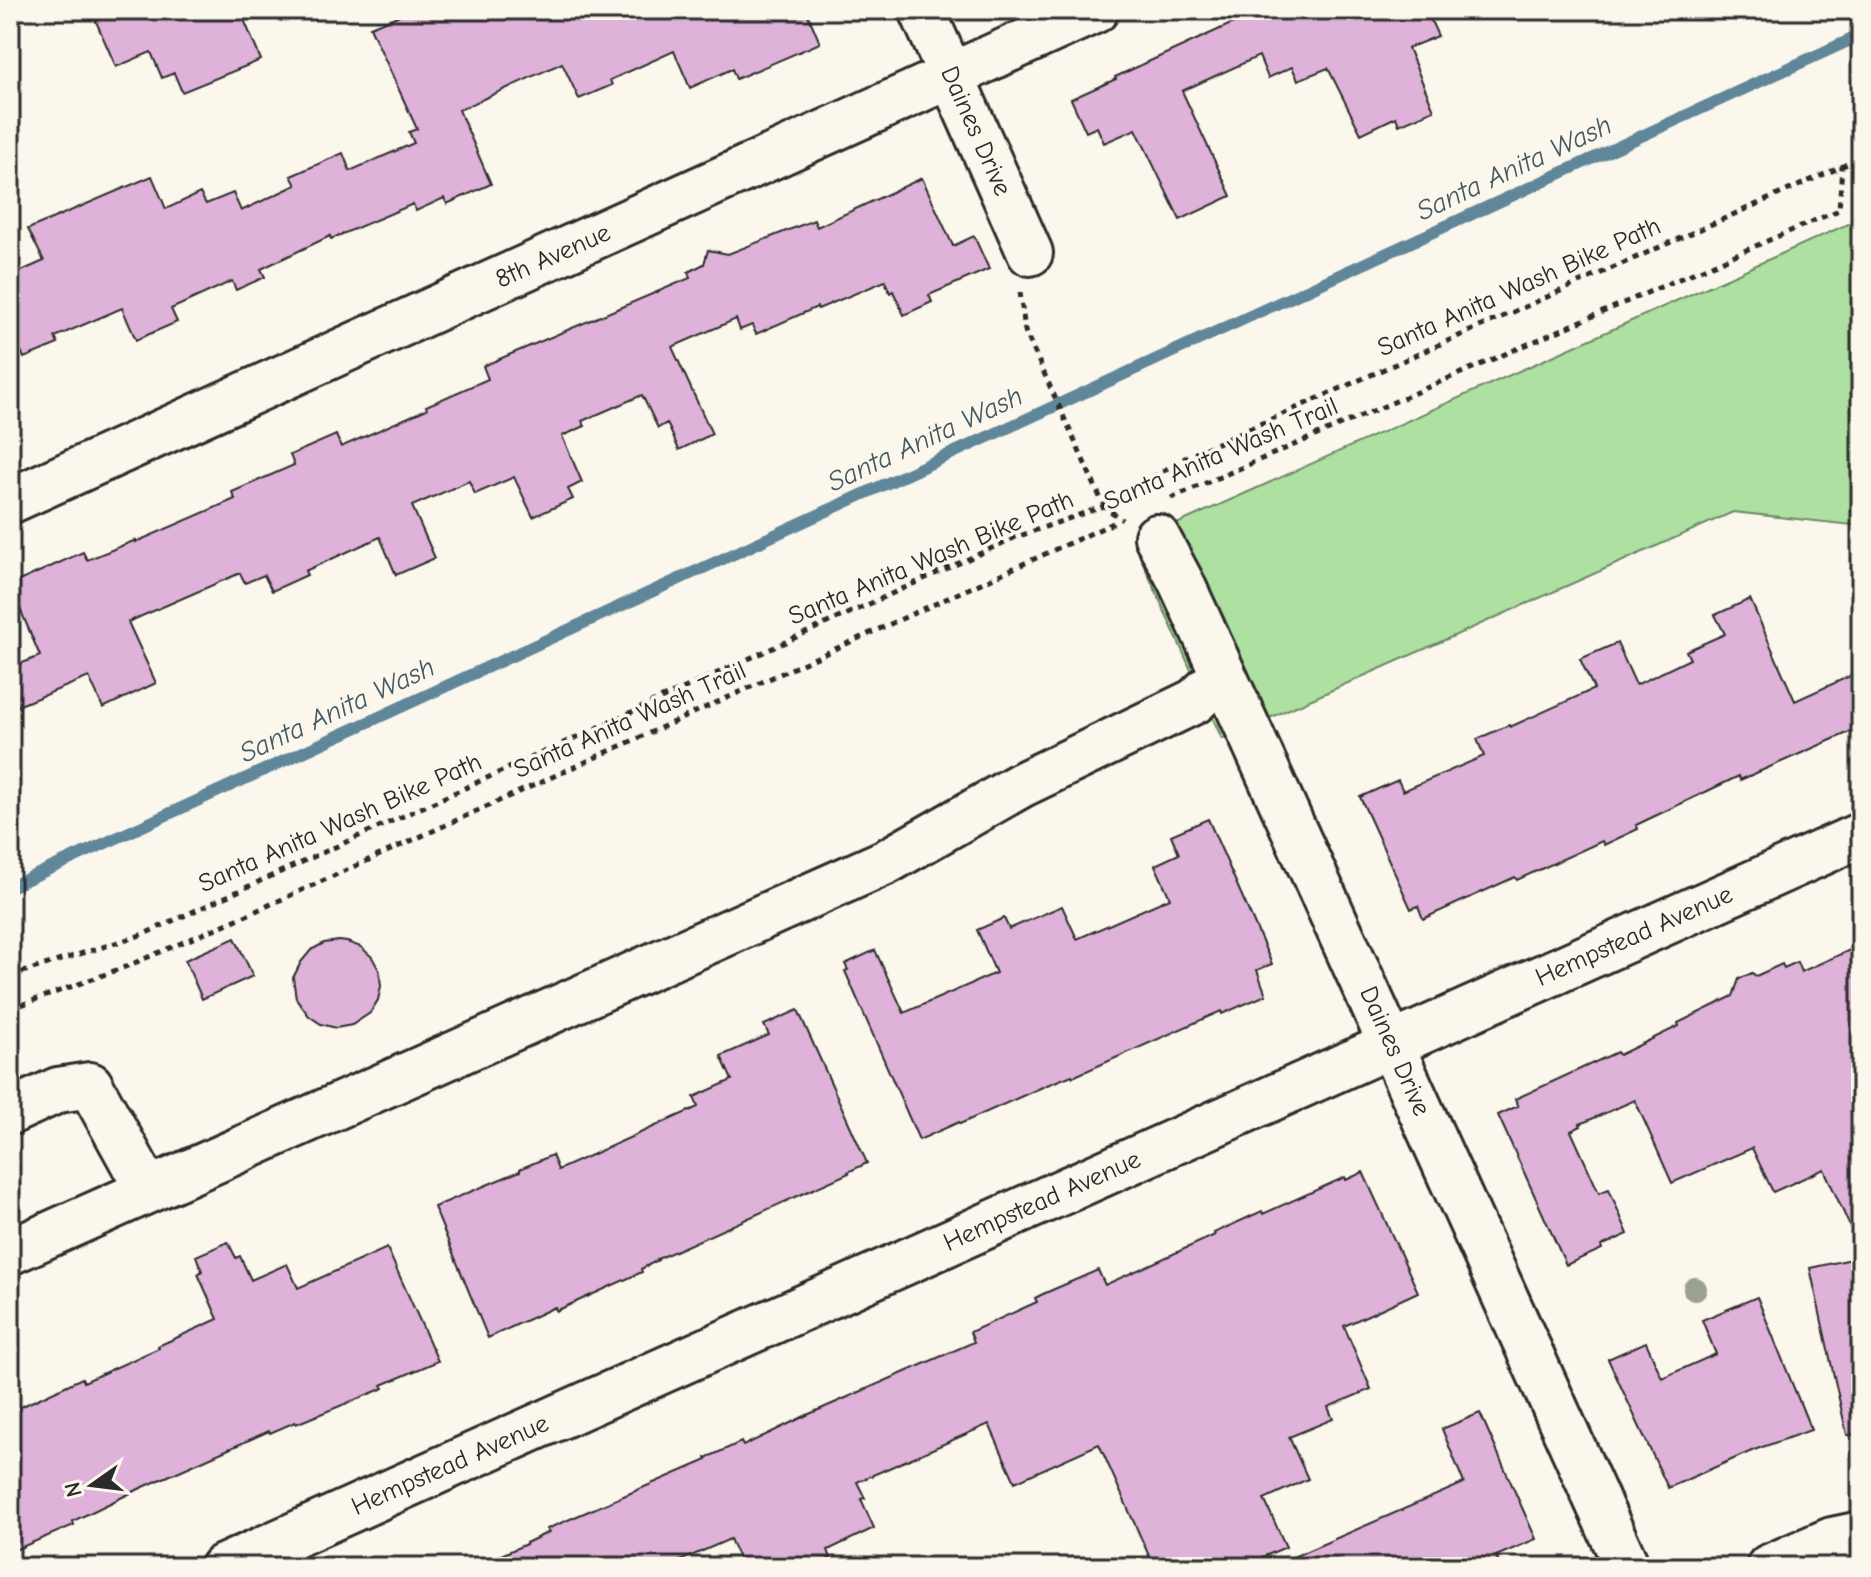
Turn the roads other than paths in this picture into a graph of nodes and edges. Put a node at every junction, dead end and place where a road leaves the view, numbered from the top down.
1 (922, 10) edge
2 (1096, 10) edge
3 (950, 76) junction
4 (1030, 253) dead end
5 (10, 501) edge
6 (1148, 519) road end
7 (1223, 674) junction
8 (1861, 835) edge
9 (1392, 1045) junction
10 (10, 1112) edge
11 (148, 1190) junction
12 (10, 1252) edge
13 (1861, 1534) edge
14 (223, 1567) edge
15 (1627, 1567) edge
16 (1769, 1567) edge

1 - 3 street, Daines Drive
2 - 3 street, 8th Avenue
3 - 4 street, Daines Drive
3 - 5 street, 8th Avenue
6 - 7 street, Daines Drive
7 - 9 street, Daines Drive
7 - 11 street
8 - 9 street, Hempstead Avenue
9 - 14 street, Hempstead Avenue
9 - 15 street, Daines Drive
10 - 11 street
11 - 12 street
13 - 16 street

